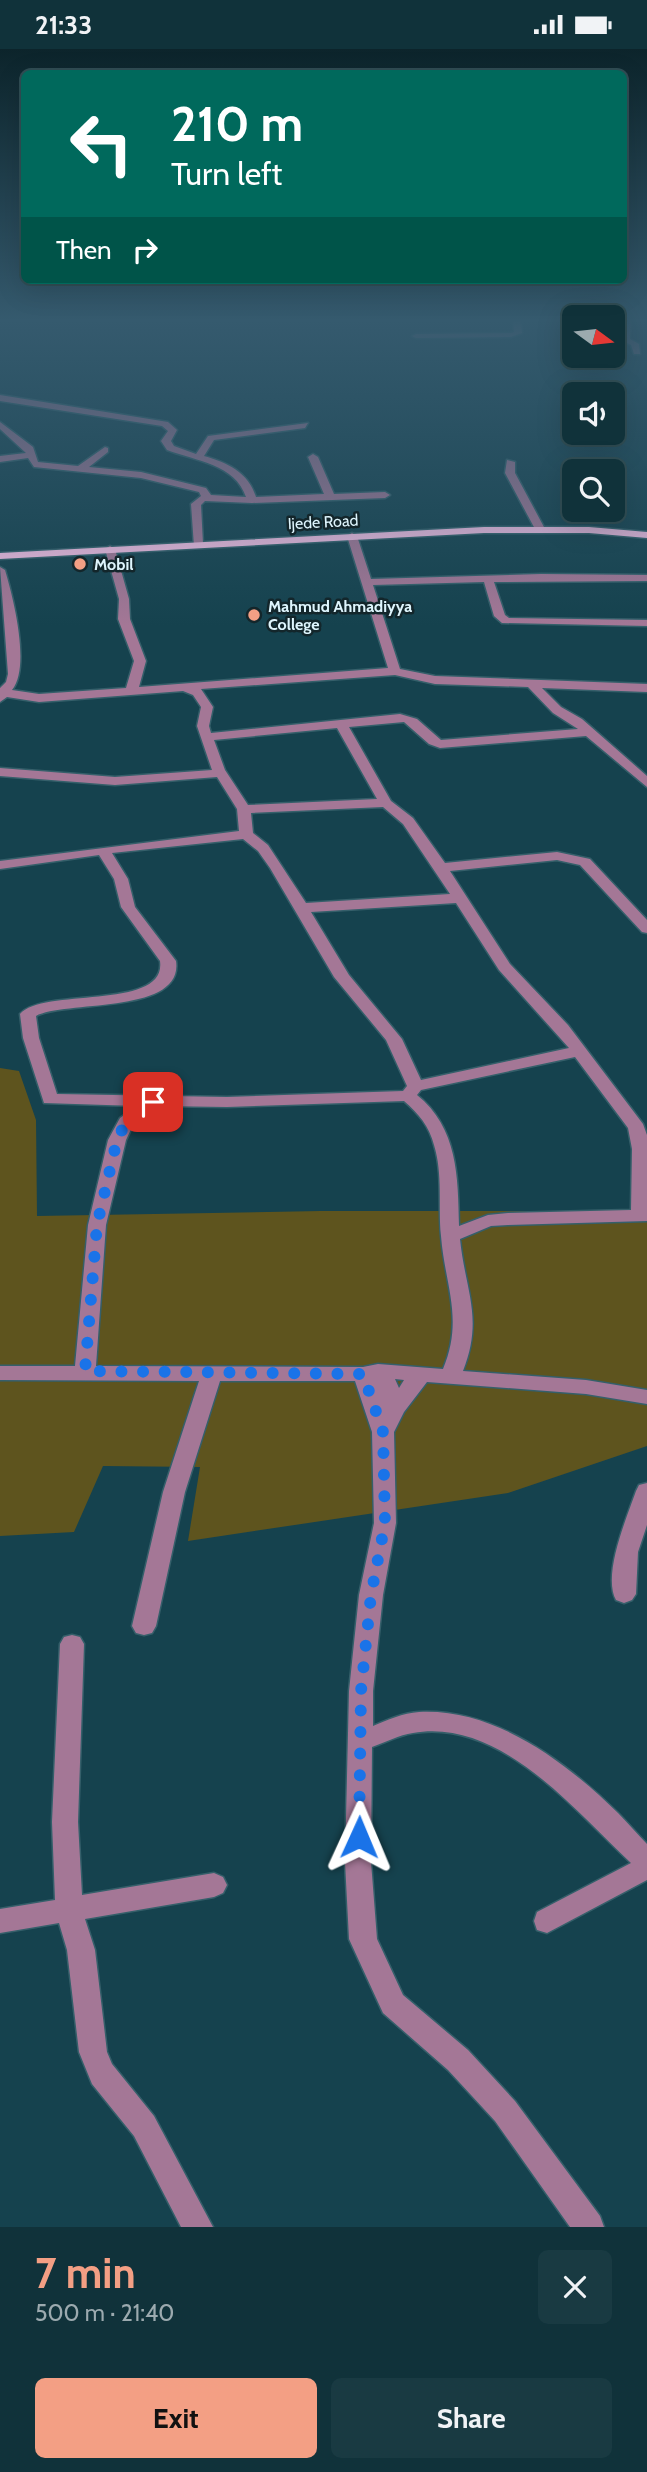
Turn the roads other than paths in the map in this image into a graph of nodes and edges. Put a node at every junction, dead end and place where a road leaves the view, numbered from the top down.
1 (156, 423) edge
2 (0, 425) edge
3 (305, 425) dead end
4 (105, 450) dead end
5 (33, 456) junction
6 (200, 457) junction
7 (313, 457) dead end
8 (0, 459) edge
9 (510, 462) dead end
10 (81, 468) junction
11 (385, 495) dead end
12 (207, 497) junction
13 (331, 497) junction
14 (252, 500) junction
15 (540, 529) junction
16 (647, 534) edge
17 (352, 536) junction
18 (198, 544) junction
19 (110, 549) junction
20 (0, 555) edge
21 (0, 570) edge
22 (647, 578) edge
23 (488, 579) junction
24 (368, 582) junction
25 (647, 623) edge
26 (395, 671) junction
27 (530, 682) junction
28 (195, 688) junction
29 (647, 688) edge
30 (132, 689) junction
31 (1, 695) edge
32 (341, 723) junction
33 (588, 732) junction
34 (206, 737) junction
35 (0, 772) edge
36 (221, 773) junction
37 (647, 783) edge
38 (386, 803) junction
39 (244, 810) junction
40 (246, 834) junction
41 (104, 852) junction
42 (0, 865) edge
43 (441, 868) junction
44 (458, 898) junction
45 (300, 908) junction
46 (647, 929) edge
47 (579, 1051) junction
48 (411, 1091) junction
49 (153, 1102) junction
50 (644, 1215) edge
51 (450, 1236) junction
52 (85, 1371) junction
53 (212, 1372) junction
54 (371, 1372) junction
55 (0, 1373) edge
56 (422, 1375) junction
57 (450, 1377) junction
58 (647, 1397) edge
59 (389, 1420) junction
60 (647, 1491) edge
61 (624, 1594) dead end
62 (144, 1626) dead end
63 (72, 1644) dead end
64 (361, 1741) junction
65 (647, 1860) edge
66 (647, 1867) edge
67 (214, 1885) dead end
68 (69, 1911) junction
69 (0, 1921) edge
70 (547, 1921) dead end
71 (198, 2227) edge
72 (589, 2227) edge

1 - 6 street
2 - 5 street
3 - 6 street
4 - 10 street
5 - 8 street
5 - 10 street
6 - 14 street
7 - 13 street
9 - 15 street
10 - 12 street
11 - 13 street
12 - 14 street
12 - 18 street
13 - 14 street
15 - 16 main road, Ijede Road
15 - 17 main road, Ijede Road
17 - 18 main road, Ijede Road
17 - 24 street
18 - 19 main road, Ijede Road
19 - 20 main road, Ijede Road
19 - 30 street
21 - 31 street
22 - 23 street
23 - 24 street
23 - 25 street
24 - 26 street
26 - 27 street
26 - 28 street
27 - 29 street
27 - 33 street
28 - 30 street
28 - 34 street
30 - 31 street
32 - 33 street
32 - 34 street
32 - 38 street
33 - 37 street
34 - 36 street
35 - 36 street
36 - 39 street
38 - 39 street
38 - 43 street
39 - 40 street
40 - 41 street
40 - 45 street
41 - 42 street
41 - 49 street
43 - 44 street
43 - 46 street
44 - 45 street
44 - 47 street
45 - 48 street
47 - 48 street
47 - 50 street
48 - 49 street
48 - 51 street
49 - 52 street
50 - 51 street
51 - 57 street
52 - 53 street
52 - 55 street
53 - 54 street
53 - 62 street
54 - 56 street
54 - 59 street
56 - 57 street
56 - 59 street
57 - 58 street
59 - 64 street
60 - 61 street
63 - 68 street
64 - 65 street
64 - 72 street
66 - 70 street
67 - 68 street
68 - 69 street
68 - 71 street

